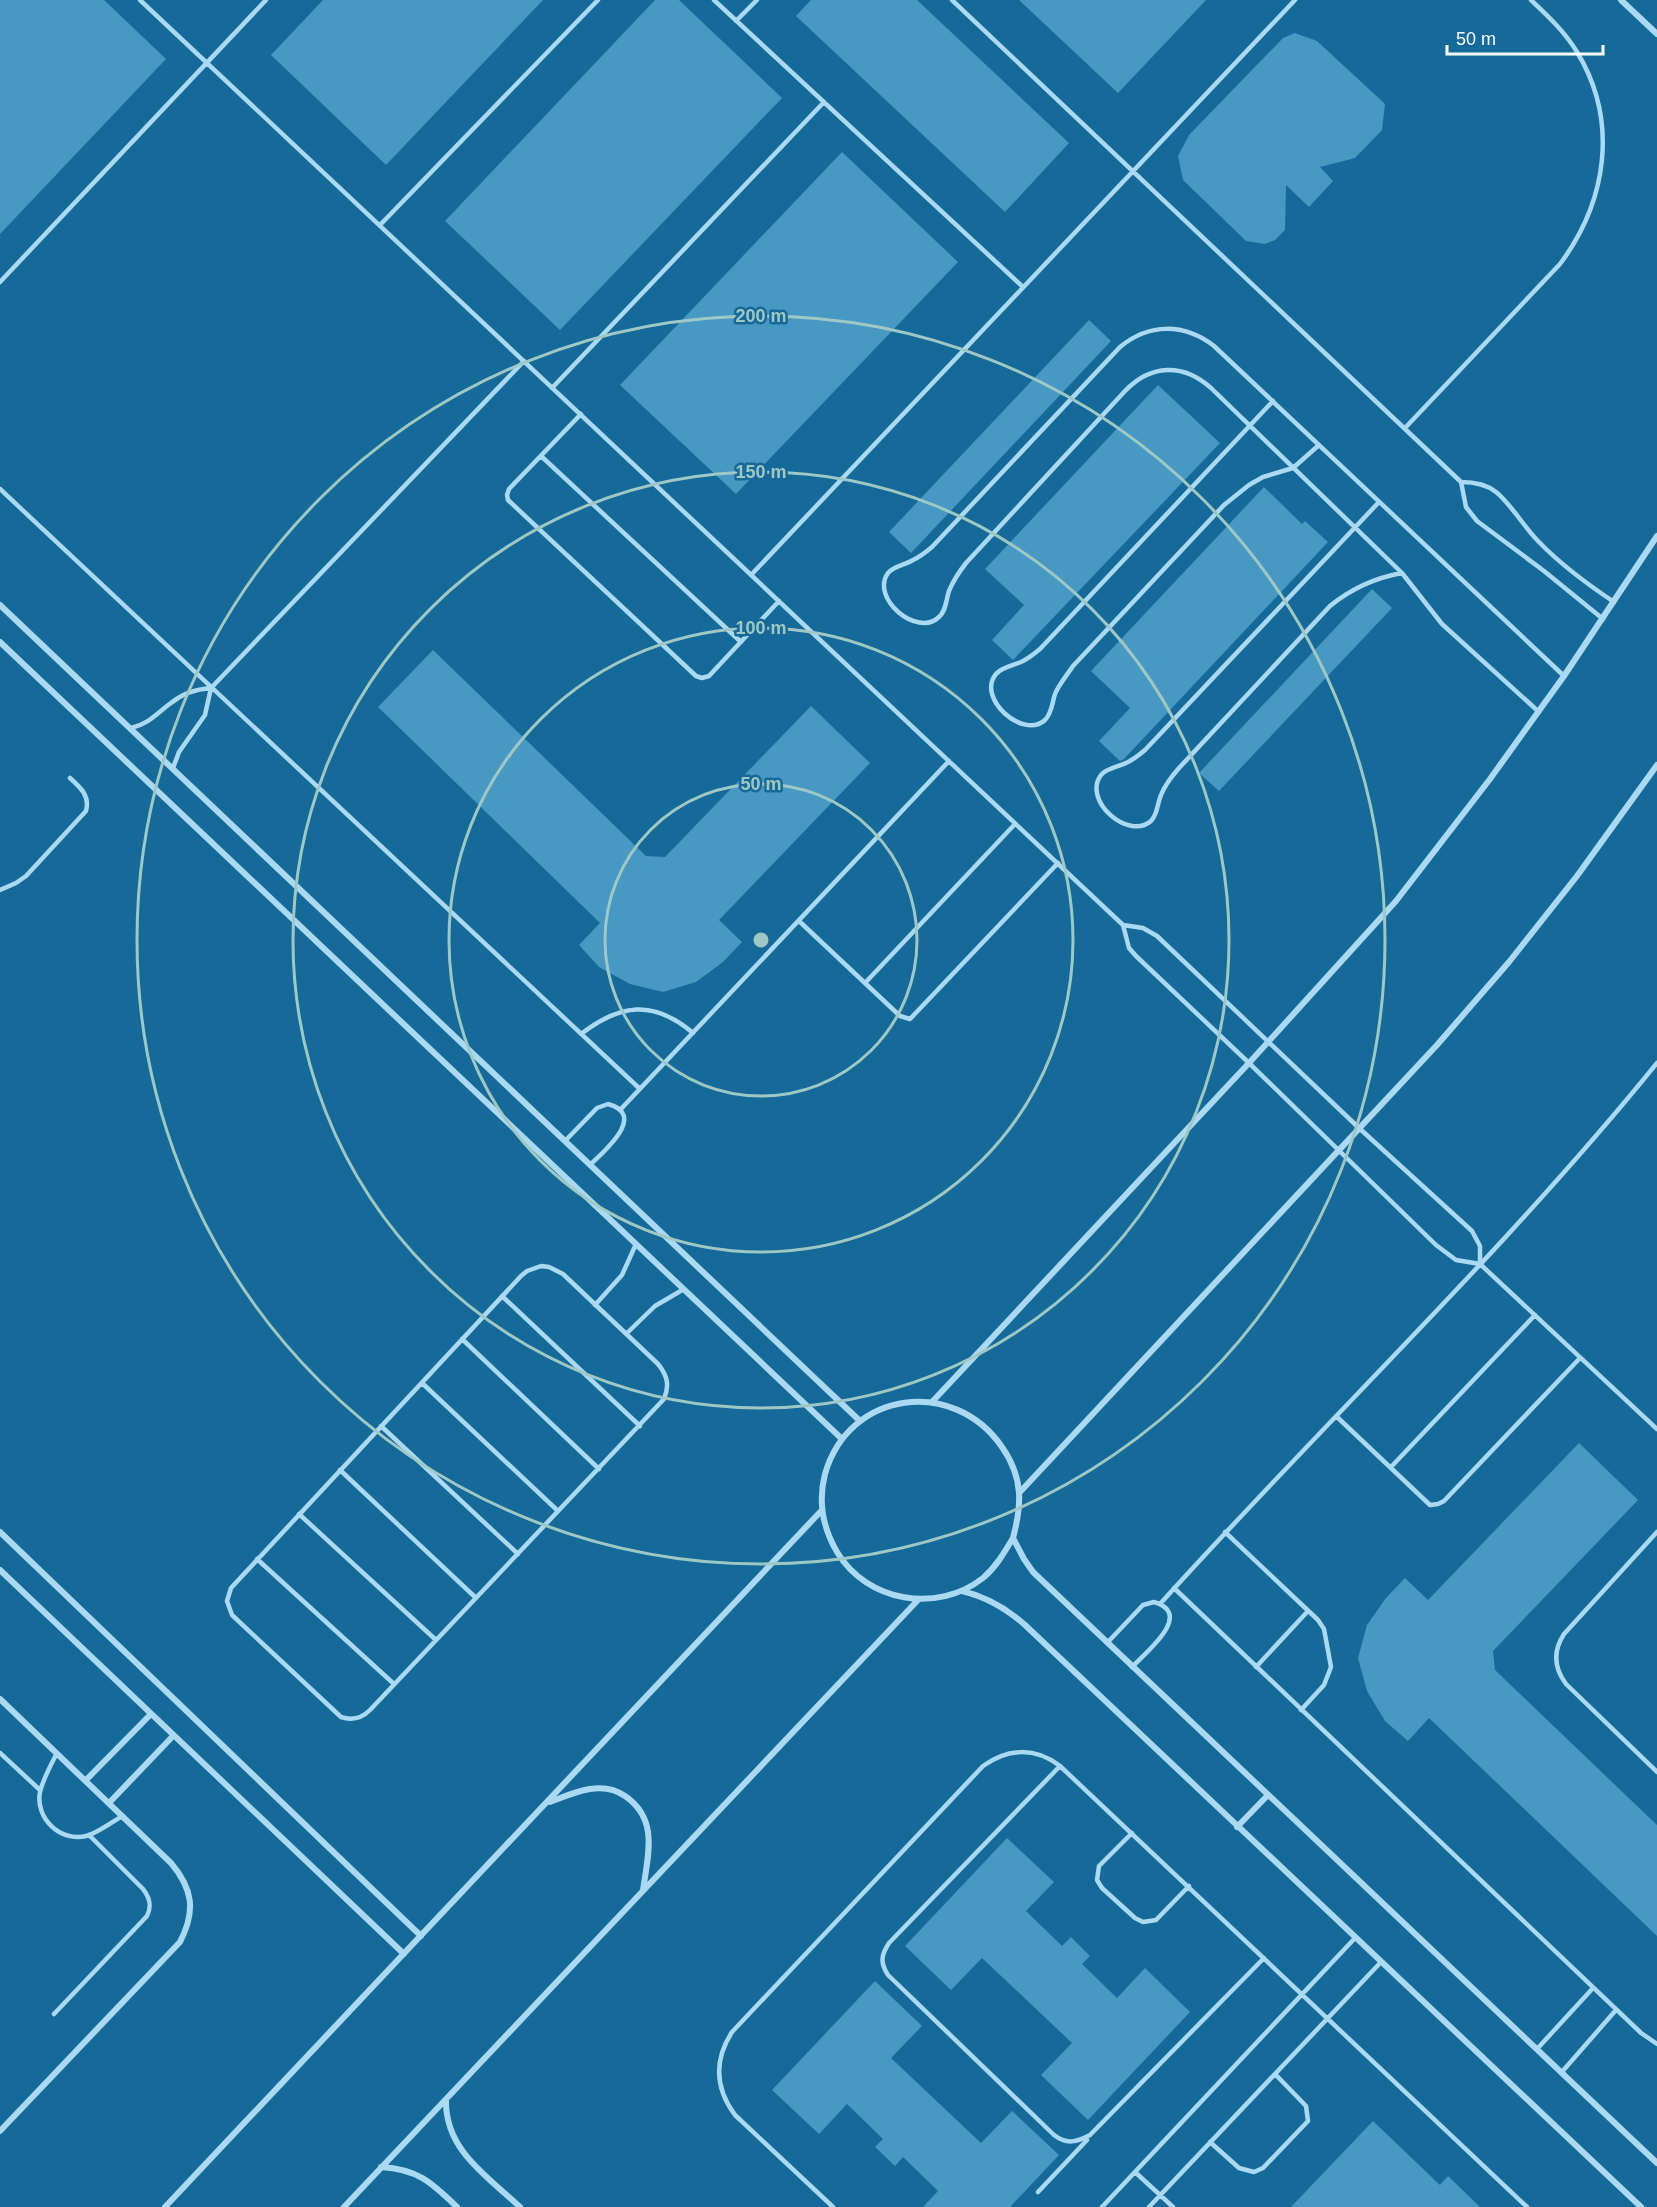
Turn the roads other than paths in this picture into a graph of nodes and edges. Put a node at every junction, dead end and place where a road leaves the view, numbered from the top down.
1 (140, 0) edge
2 (266, 0) edge
3 (598, 0) edge
4 (714, 0) edge
5 (757, 0) edge
6 (952, 0) edge
7 (1295, 0) edge
8 (1531, 0) edge
9 (1621, 0) edge
10 (736, 21) junction
11 (1657, 34) edge
12 (207, 63) junction
13 (824, 102) junction
14 (1133, 171) junction
15 (380, 225) junction
16 (0, 282) edge
17 (1023, 287) junction
18 (524, 361) junction
19 (552, 388) junction
20 (1273, 401) junction
21 (581, 414) junction
22 (1250, 426) junction
23 (1405, 428) junction
24 (1319, 445) junction
25 (541, 456) junction
26 (1293, 468) junction
27 (1461, 482) junction
28 (0, 489) edge
29 (1379, 502) junction
30 (1355, 528) junction
31 (1657, 536) edge
32 (1402, 573) junction
33 (751, 575) junction
34 (780, 601) junction
35 (1614, 602) junction
36 (0, 604) edge
37 (1603, 619) junction
38 (0, 642) edge
39 (741, 642) junction
40 (1564, 676) junction
41 (211, 688) junction
42 (1539, 712) junction
43 (131, 728) junction
44 (949, 761) junction
45 (1657, 765) edge
46 (173, 768) junction
47 (70, 778) dead end
48 (1015, 824) junction
49 (1058, 863) junction
50 (0, 891) edge
51 (799, 921) junction
52 (1123, 925) junction
53 (865, 983) junction
54 (693, 1033) junction
55 (581, 1034) junction
56 (1269, 1042) junction
57 (1249, 1063) junction
58 (1657, 1063) edge
59 (640, 1089) junction
60 (620, 1110) junction
61 (1359, 1128) junction
62 (565, 1140) junction
63 (1339, 1149) junction
64 (590, 1165) junction
65 (636, 1244) junction
66 (1480, 1264) junction
67 (684, 1289) junction
68 (502, 1296) junction
69 (595, 1305) junction
70 (1535, 1316) junction
71 (626, 1334) junction
72 (462, 1339) junction
73 (1580, 1358) junction
74 (422, 1383) junction
75 (932, 1402) junction
76 (1336, 1416) junction
77 (860, 1421) junction
78 (381, 1426) junction
79 (640, 1426) junction
80 (1657, 1429) edge
81 (842, 1439) junction
82 (1391, 1467) junction
83 (598, 1469) junction
84 (340, 1470) junction
85 (1020, 1492) junction
86 (822, 1510) junction
87 (558, 1511) junction
88 (299, 1514) junction
89 (0, 1532) edge
90 (1225, 1532) junction
91 (1657, 1532) edge
92 (1013, 1538) junction
93 (518, 1554) junction
94 (257, 1559) junction
95 (0, 1570) edge
96 (1174, 1588) junction
97 (962, 1591) junction
98 (476, 1598) junction
99 (918, 1600) junction
100 (1160, 1604) junction
101 (1308, 1611) junction
102 (436, 1640) junction
103 (1107, 1643) junction
104 (1132, 1667) junction
105 (1256, 1667) junction
106 (394, 1684) junction
107 (0, 1699) edge
108 (1301, 1710) junction
109 (150, 1715) junction
110 (172, 1736) junction
111 (0, 1753) edge
112 (57, 1753) junction
113 (1060, 1766) junction
114 (1657, 1772) edge
115 (86, 1780) junction
116 (40, 1790) junction
117 (1268, 1795) junction
118 (548, 1802) junction
119 (109, 1803) junction
120 (123, 1816) junction
121 (1237, 1827) junction
122 (1132, 1833) junction
123 (89, 1835) junction
124 (1189, 1886) junction
125 (643, 1890) junction
126 (421, 1936) junction
127 (1355, 1938) junction
128 (404, 1954) junction
129 (1264, 1958) junction
130 (1381, 1962) junction
131 (1593, 1988) junction
132 (1302, 1994) junction
133 (1616, 2010) junction
134 (54, 2014) dead end
135 (1328, 2018) junction
136 (1657, 2044) edge
137 (1537, 2049) junction
138 (1561, 2073) junction
139 (1275, 2074) junction
140 (446, 2100) junction
141 (0, 2131) edge
142 (1090, 2135) junction
143 (1210, 2142) junction
144 (1657, 2163) edge
145 (381, 2167) junction
146 (1135, 2172) junction
147 (1038, 2192) dead end
148 (1160, 2195) junction
149 (165, 2207) edge
150 (344, 2207) edge
151 (457, 2207) edge
152 (520, 2207) edge
153 (832, 2207) edge
154 (1103, 2207) edge
155 (1149, 2207) edge
156 (1173, 2207) edge
157 (1527, 2207) edge
158 (1641, 2207) edge

1 - 12 lane
2 - 12 lane
3 - 15 lane
4 - 10 lane
5 - 10 lane
6 - 14 lane
7 - 14 lane
8 - 23 lane
9 - 11 street
10 - 13 lane
12 - 15 lane
12 - 16 lane
13 - 17 lane
13 - 19 lane
14 - 17 lane
14 - 23 lane
15 - 18 lane
17 - 33 lane
18 - 19 lane
18 - 41 lane
19 - 21 lane
20 - 22 lane
20 - 22 lane
20 - 24 lane
21 - 25 lane
21 - 33 lane
22 - 26 lane
22 - 26 lane
23 - 27 lane
24 - 26 lane
24 - 29 lane
25 - 39 lane
25 - 39 lane
26 - 30 lane
27 - 35 lane
27 - 37 lane
28 - 41 lane
29 - 30 lane
29 - 40 lane
30 - 32 lane
30 - 32 lane
31 - 35 street
32 - 42 lane
33 - 34 lane
34 - 39 lane
34 - 44 lane
35 - 37 street
36 - 43 street
37 - 40 street
38 - 65 street
40 - 42 street
41 - 43 lane
41 - 46 lane
41 - 55 lane
42 - 56 street
43 - 46 street
44 - 48 lane
44 - 51 lane
45 - 61 street
46 - 62 street
47 - 50 lane
48 - 49 lane
48 - 53 lane
49 - 52 lane
49 - 53 lane
51 - 53 lane
51 - 54 lane
52 - 56 lane
52 - 57 lane
54 - 55 lane
54 - 59 lane
55 - 59 lane
56 - 57 street
56 - 61 lane
57 - 63 lane
57 - 75 street
58 - 66 lane
59 - 60 lane
60 - 62 lane
60 - 64 lane
61 - 63 street
61 - 66 lane
62 - 64 street
63 - 66 lane
63 - 85 street
64 - 77 street
65 - 67 street
65 - 69 lane
66 - 70 lane
66 - 76 lane
67 - 71 lane
67 - 81 street
68 - 69 lane
68 - 72 lane
68 - 79 lane
69 - 71 lane
70 - 73 lane
70 - 82 lane
71 - 79 lane
72 - 74 lane
72 - 83 lane
73 - 80 lane
73 - 82 lane
74 - 78 lane
74 - 87 lane
75 - 77 street
75 - 85 street
76 - 82 lane
76 - 90 lane
77 - 81 street
78 - 84 lane
78 - 93 lane
79 - 83 lane
81 - 86 street
83 - 87 lane
84 - 88 lane
84 - 98 lane
85 - 92 street
86 - 99 street
86 - 118 street
87 - 93 lane
88 - 94 lane
88 - 102 lane
89 - 126 street
90 - 96 lane
90 - 101 lane
91 - 114 lane
92 - 97 street
92 - 103 street
93 - 98 lane
94 - 106 lane
94 - 106 lane
95 - 109 street
96 - 100 lane
96 - 105 lane
97 - 99 street
97 - 121 street
98 - 102 lane
99 - 125 street
100 - 103 lane
100 - 104 lane
101 - 105 lane
101 - 108 lane
102 - 106 lane
103 - 104 street
104 - 117 street
105 - 108 lane
107 - 112 street
108 - 131 lane
109 - 110 street
109 - 115 street
110 - 119 street
110 - 128 street
111 - 116 lane
112 - 115 street
112 - 116 lane
113 - 122 lane
113 - 142 lane
113 - 153 lane
115 - 119 street
116 - 123 lane
117 - 121 street
117 - 137 street
118 - 125 street
118 - 126 street
119 - 120 street
120 - 123 lane
120 - 141 street
121 - 127 street
122 - 124 lane
122 - 124 lane
123 - 134 lane
124 - 129 lane
125 - 140 street
126 - 128 street
127 - 130 street
127 - 132 lane
128 - 149 street
129 - 132 lane
129 - 142 lane
130 - 135 lane
130 - 158 street
131 - 133 lane
131 - 137 lane
132 - 135 lane
132 - 146 lane
133 - 136 lane
133 - 138 lane
135 - 139 lane
135 - 157 lane
137 - 138 street
138 - 144 street
139 - 143 lane
139 - 143 lane
140 - 145 street
140 - 152 street
142 - 147 lane
143 - 148 lane
145 - 150 street
145 - 151 street
146 - 148 lane
146 - 154 lane
148 - 155 lane
148 - 156 lane

